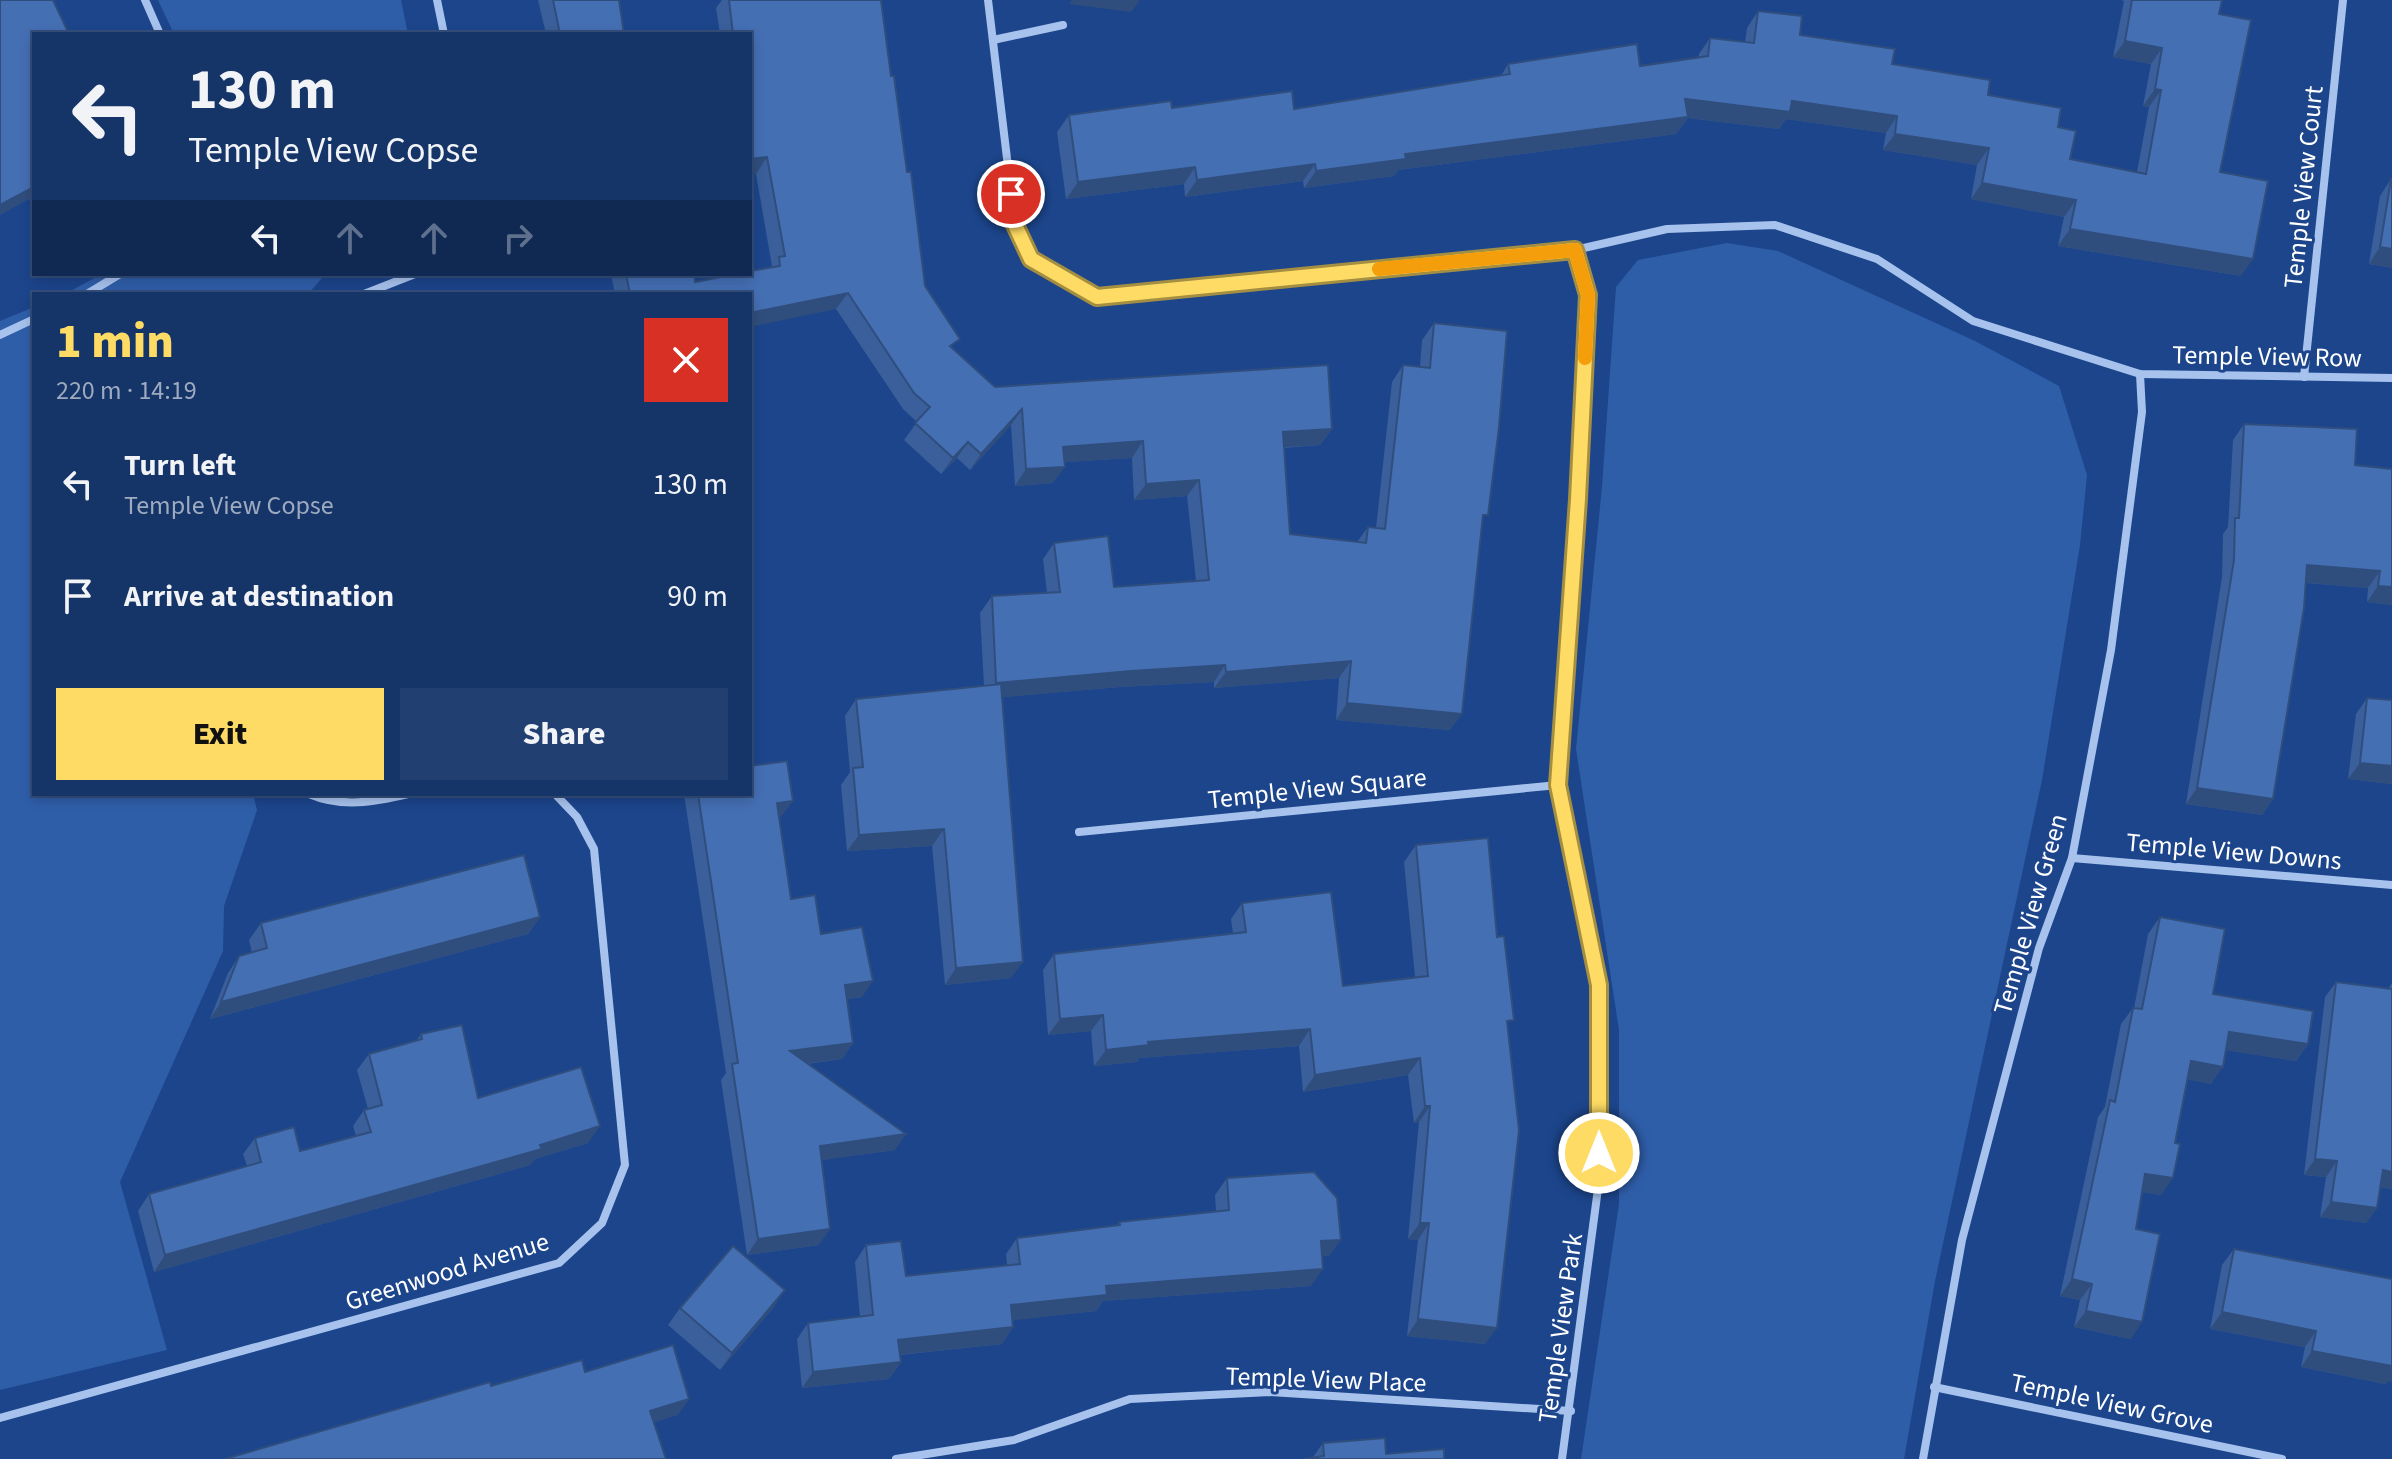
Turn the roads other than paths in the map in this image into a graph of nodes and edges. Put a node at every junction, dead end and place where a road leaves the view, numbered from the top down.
1 (145, 0) edge
2 (437, 0) edge
3 (988, 0) edge
4 (2343, 0) edge
5 (1063, 25) dead end
6 (159, 32) edge
7 (444, 32) edge
8 (993, 40) junction
9 (1575, 250) junction
10 (117, 276) edge
11 (410, 276) edge
12 (90, 292) edge
13 (369, 292) edge
14 (32, 320) edge
15 (0, 335) edge
16 (2140, 374) junction
17 (2304, 377) junction
18 (2392, 378) edge
19 (1558, 785) junction
20 (314, 796) edge
21 (399, 796) edge
22 (557, 796) edge
23 (1079, 832) dead end
24 (2072, 858) junction
25 (2392, 885) edge
26 (1934, 1387) junction
27 (1571, 1411) junction
28 (0, 1418) edge
29 (896, 1459) edge
30 (1562, 1459) edge
31 (1923, 1459) edge
32 (2282, 1459) edge

1 - 6 street
2 - 7 street
3 - 8 street, Temple View Row
4 - 17 street, Temple View Court
5 - 8 street
8 - 9 street, Temple View Row
9 - 16 street, Temple View Row
9 - 19 street, Temple View Park
10 - 12 street
11 - 13 street
14 - 15 street
16 - 17 street, Temple View Row
16 - 24 street, Temple View Green
17 - 18 street, Temple View Row
19 - 23 street, Temple View Square
19 - 27 street, Temple View Park
20 - 21 street
22 - 28 street, Greenwood Avenue
24 - 25 street, Temple View Downs
24 - 26 street, Temple View Green
26 - 31 street, Temple View Green
26 - 32 street, Temple View Grove
27 - 29 street, Temple View Place
27 - 30 street, Temple View Park

